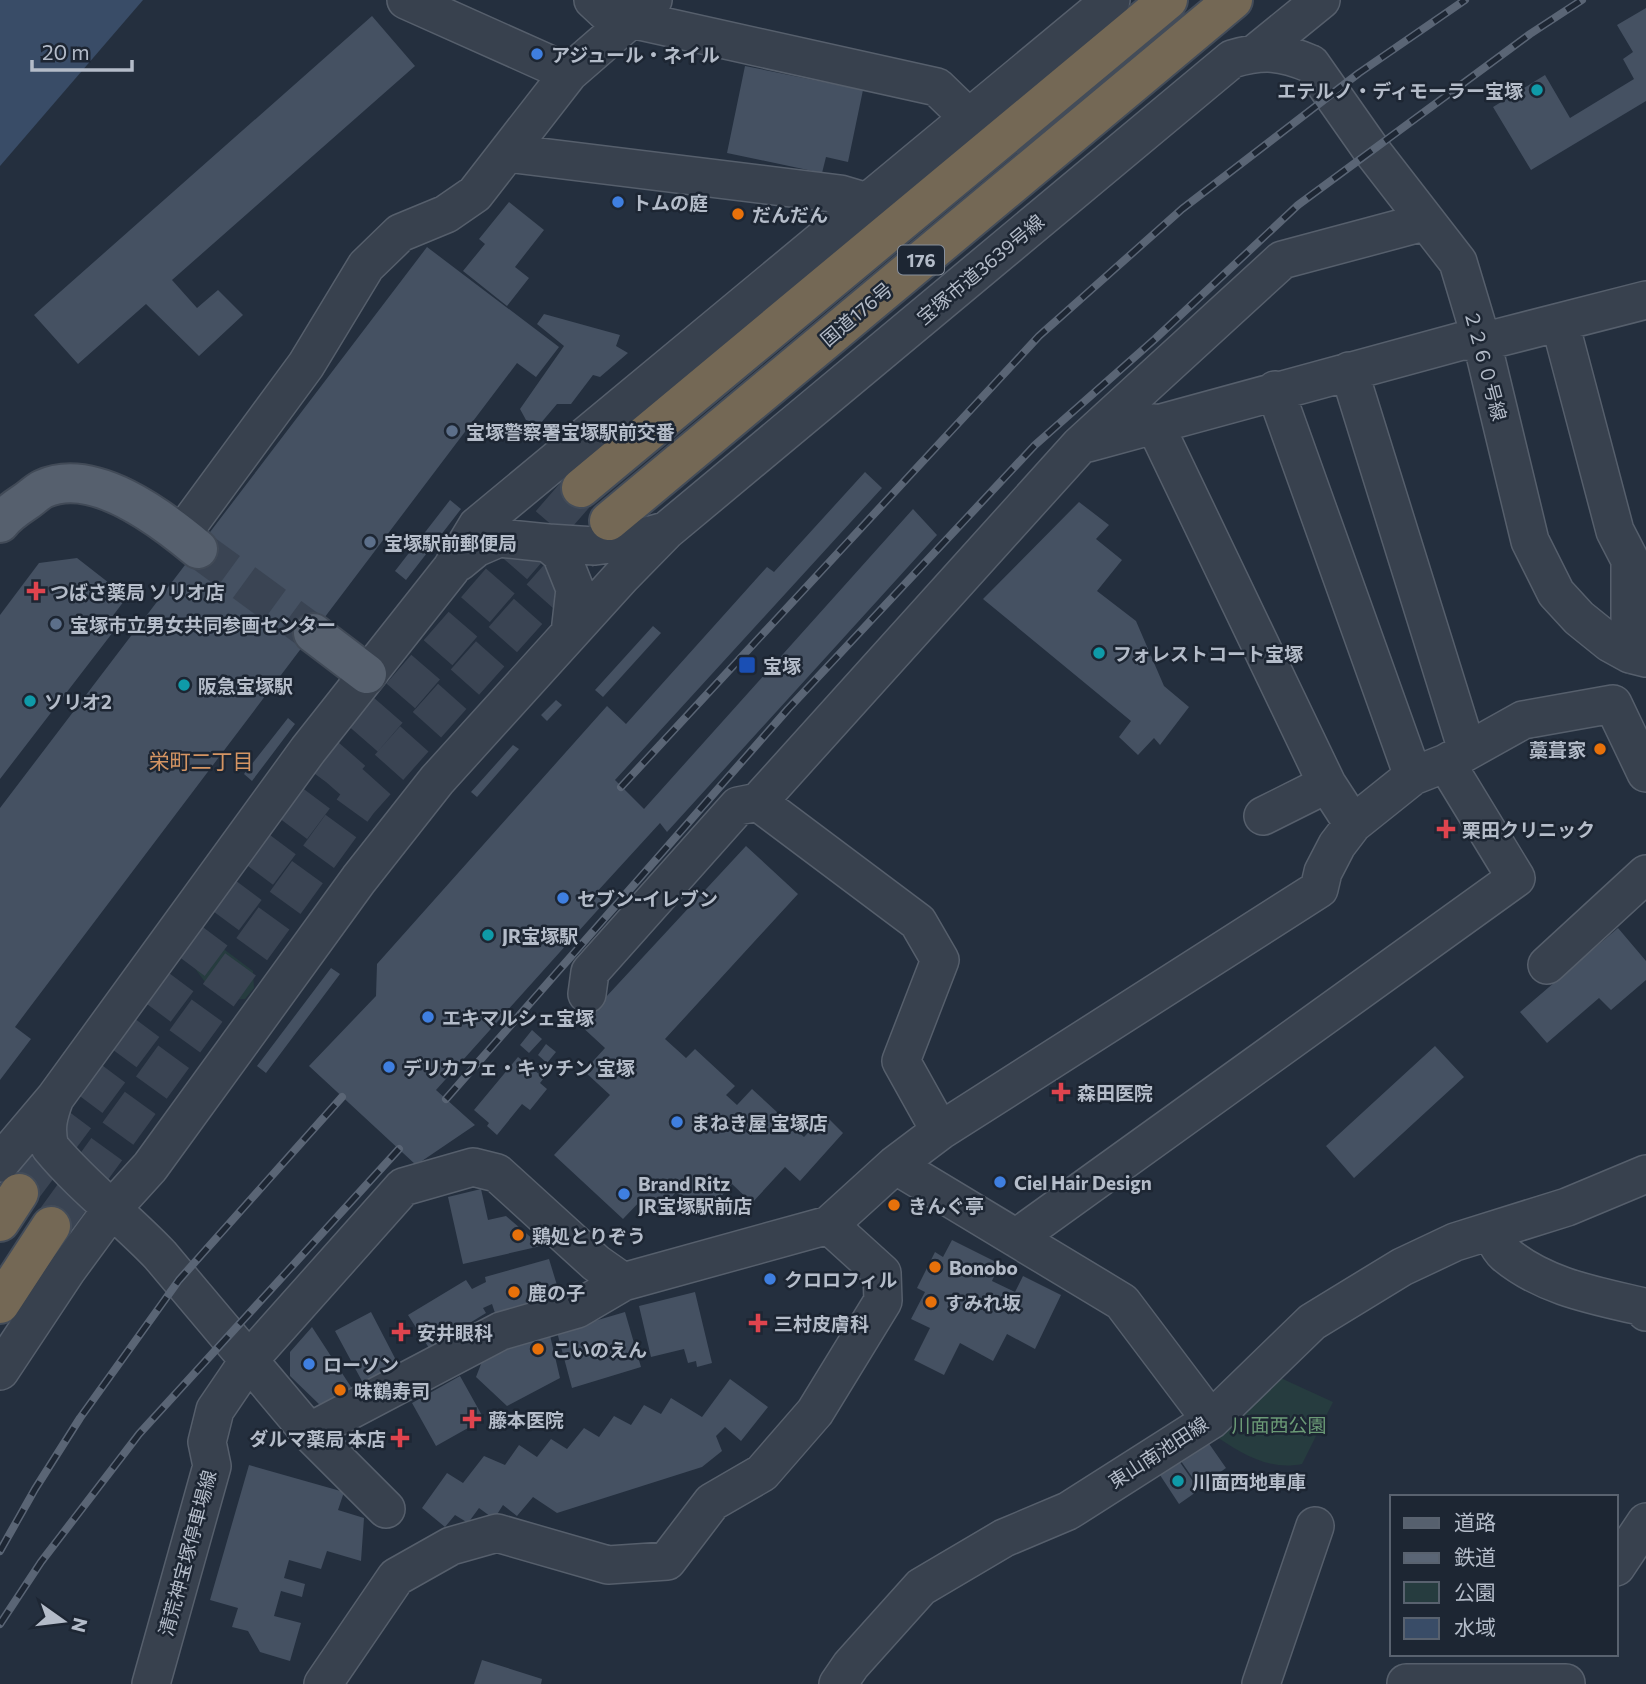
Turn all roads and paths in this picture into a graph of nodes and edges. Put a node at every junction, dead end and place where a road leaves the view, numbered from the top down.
1 (406, 0) edge
2 (593, 0) edge
3 (1111, 0) edge
4 (1168, 0) edge
5 (1233, 0) edge
6 (1321, 0) edge
7 (1327, 0) edge
8 (643, 9) edge
9 (1257, 52) junction
10 (1311, 64) junction
11 (569, 73) junction
12 (969, 118) junction
13 (508, 153) junction
14 (867, 202) junction
15 (1424, 222) junction
16 (1646, 300) edge
17 (1560, 323) junction
18 (1482, 342) junction
19 (1349, 370) junction
20 (1275, 390) junction
21 (1154, 423) junction
22 (1080, 445) junction
23 (581, 488) tunnel mouth
24 (609, 521) tunnel mouth
25 (0, 523) edge
26 (666, 531) junction
27 (190, 542) joint
28 (548, 543) junction
29 (1638, 561) edge
30 (451, 569) junction
31 (313, 633) tunnel mouth
32 (570, 633) junction
33 (1629, 652) edge
34 (367, 674) junction
35 (1613, 704) junction
36 (1442, 763) junction
37 (1646, 773) edge
38 (1328, 784) junction
39 (758, 802) junction
40 (1263, 816) dead end
41 (1353, 824) junction
42 (1646, 874) edge
43 (1547, 965) dead end
44 (587, 994) dead end
45 (55, 1098) junction
46 (940, 1131) junction
47 (58, 1157) junction
48 (895, 1165) junction
49 (150, 1167) junction
50 (1646, 1174) edge
51 (6, 1193) edge
52 (111, 1210) junction
53 (829, 1225) junction
54 (51, 1226) tunnel mouth
55 (1491, 1231) junction
56 (1016, 1238) junction
57 (160, 1255) junction
58 (67, 1270) junction
59 (623, 1282) junction
60 (0, 1304) edge
61 (1646, 1312) edge
62 (249, 1360) junction
63 (0, 1371) edge
64 (1211, 1420) junction
65 (309, 1432) junction
66 (386, 1509) dead end
67 (1646, 1522) edge
68 (1315, 1526) dead end
69 (1618, 1564) edge
70 (1567, 1656) edge
71 (1406, 1683) edge
72 (151, 1684) edge
73 (323, 1684) edge
74 (838, 1684) edge
75 (1261, 1684) edge
76 (1566, 1684) edge

1 - 11 street
2 - 8 street
3 - 12 street
4 - 23 highway, 176
5 - 24 highway, 国道176号 / 176
6 - 9 street
7 - 10 street
8 - 11 street
8 - 12 street
9 - 10 street, 宝塚市道3639号線
9 - 26 street, 宝塚市道3639号線
10 - 15 street, ２２６０号線
11 - 13 street
12 - 14 street
13 - 14 street
13 - 27 street
14 - 30 street
15 - 18 street, ２２６０号線
15 - 22 street
16 - 17 street
17 - 18 street
17 - 29 street
18 - 19 street
18 - 33 street, ２２６０号線
19 - 20 street
19 - 36 street
20 - 21 street
20 - 36 street
21 - 22 street
21 - 38 street
22 - 39 street
25 - 27 main road
26 - 28 street
26 - 32 street, 宝塚市道3639号線
28 - 30 street
28 - 32 street
29 - 33 street
30 - 34 street
31 - 34 main road
32 - 49 street, 宝塚市道3639号線
33 - 35 street
34 - 45 street
35 - 36 street
35 - 37 street
36 - 41 street
36 - 56 street
38 - 40 street
38 - 41 street
39 - 44 street
39 - 46 street
41 - 46 street
42 - 43 street
45 - 47 street
45 - 51 street
46 - 48 street
47 - 49 street
47 - 52 street
48 - 53 street
48 - 56 street
49 - 52 street, 宝塚市道3639号線
49 - 57 street
50 - 55 street, 東山南池田線
52 - 57 street
52 - 58 street, 宝塚市道3639号線
53 - 59 street
53 - 73 street
54 - 60 highway
55 - 61 street
55 - 64 street, 東山南池田線
56 - 64 street
57 - 58 street
57 - 62 street
58 - 63 street, 宝塚市道3639号線
59 - 62 street, 清荒神宝塚停車場線
59 - 65 street
62 - 65 street
62 - 72 street, 清荒神宝塚停車場線
64 - 74 street, 東山南池田線
65 - 66 street
67 - 69 street
68 - 75 street
70 - 76 street
71 - 76 street

